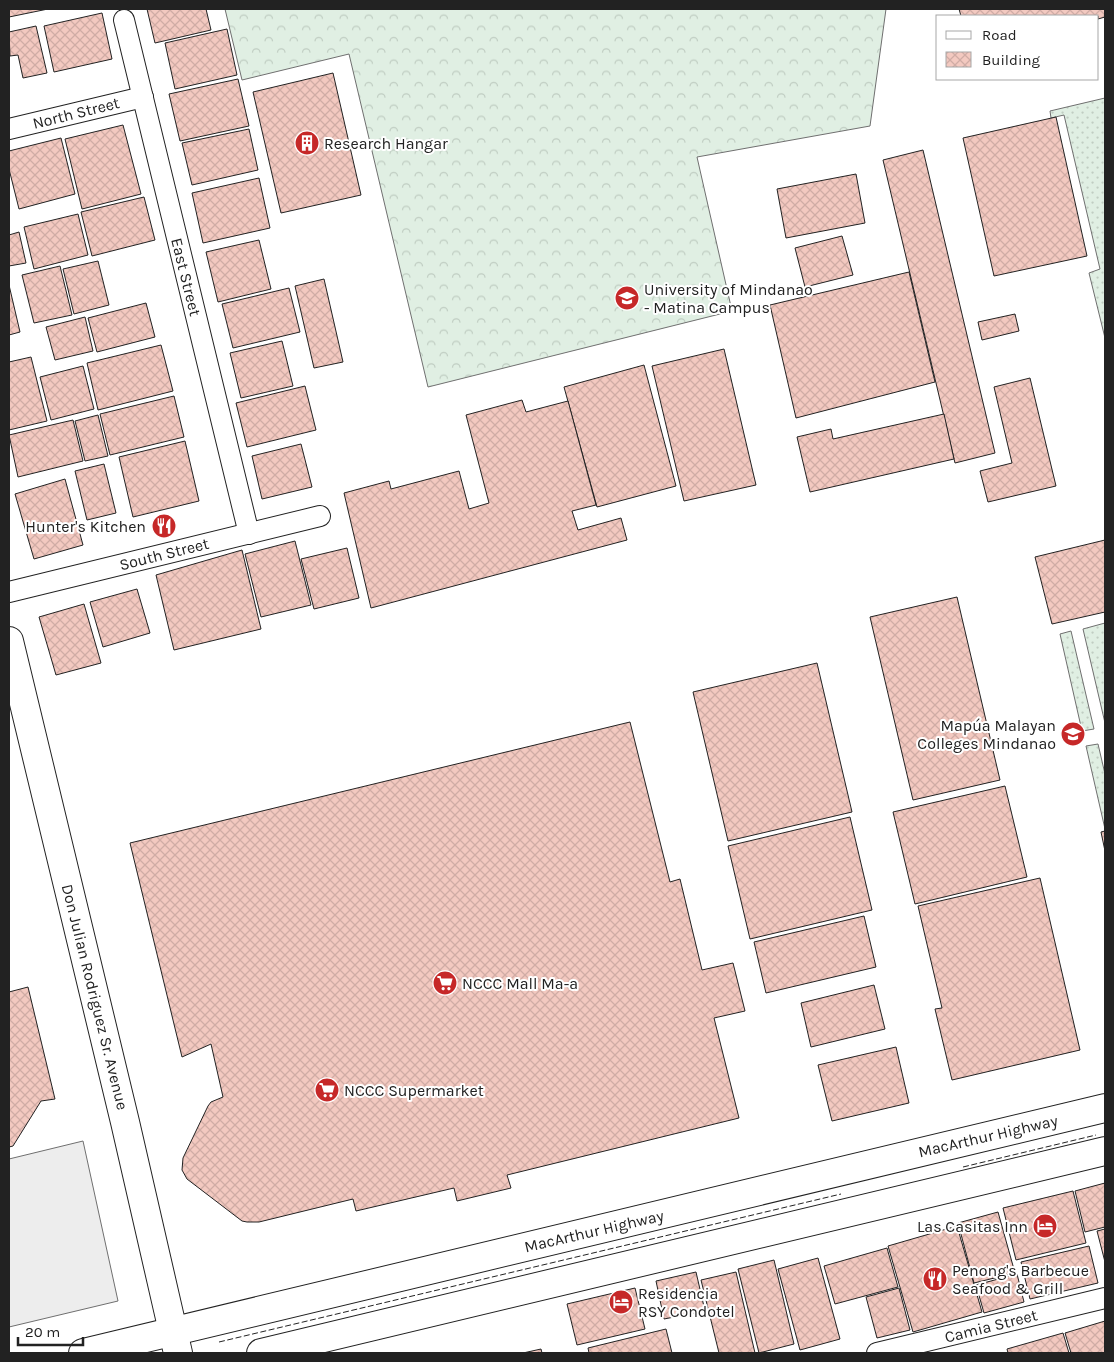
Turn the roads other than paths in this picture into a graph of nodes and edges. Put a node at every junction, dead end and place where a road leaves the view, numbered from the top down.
1 (124, 20) dead end
2 (143, 97) junction
3 (9, 129) edge
4 (320, 516) dead end
5 (248, 534) junction
6 (9, 592) edge
7 (9, 642) edge
8 (1105, 1108) edge
9 (942, 1147) junction
10 (1105, 1151) edge
11 (952, 1188) junction
12 (1105, 1298) edge
13 (175, 1342) edge
14 (328, 1345) edge
15 (301, 1349) edge
16 (83, 1353) edge
17 (260, 1353) edge
18 (877, 1353) edge

1 - 2 street, East Street
2 - 3 street, North Street
2 - 5 street, East Street
4 - 5 street, South Street
5 - 6 street, South Street
7 - 13 main road, Don Julian Rodriguez Sr. Avenue
8 - 9 main road, MacArthur Highway
9 - 11 main road
9 - 13 main road, MacArthur Highway
10 - 11 main road
11 - 14 main road
12 - 18 street, Camia Street
13 - 16 main road, MacArthur Highway
14 - 15 main road
15 - 17 main road

